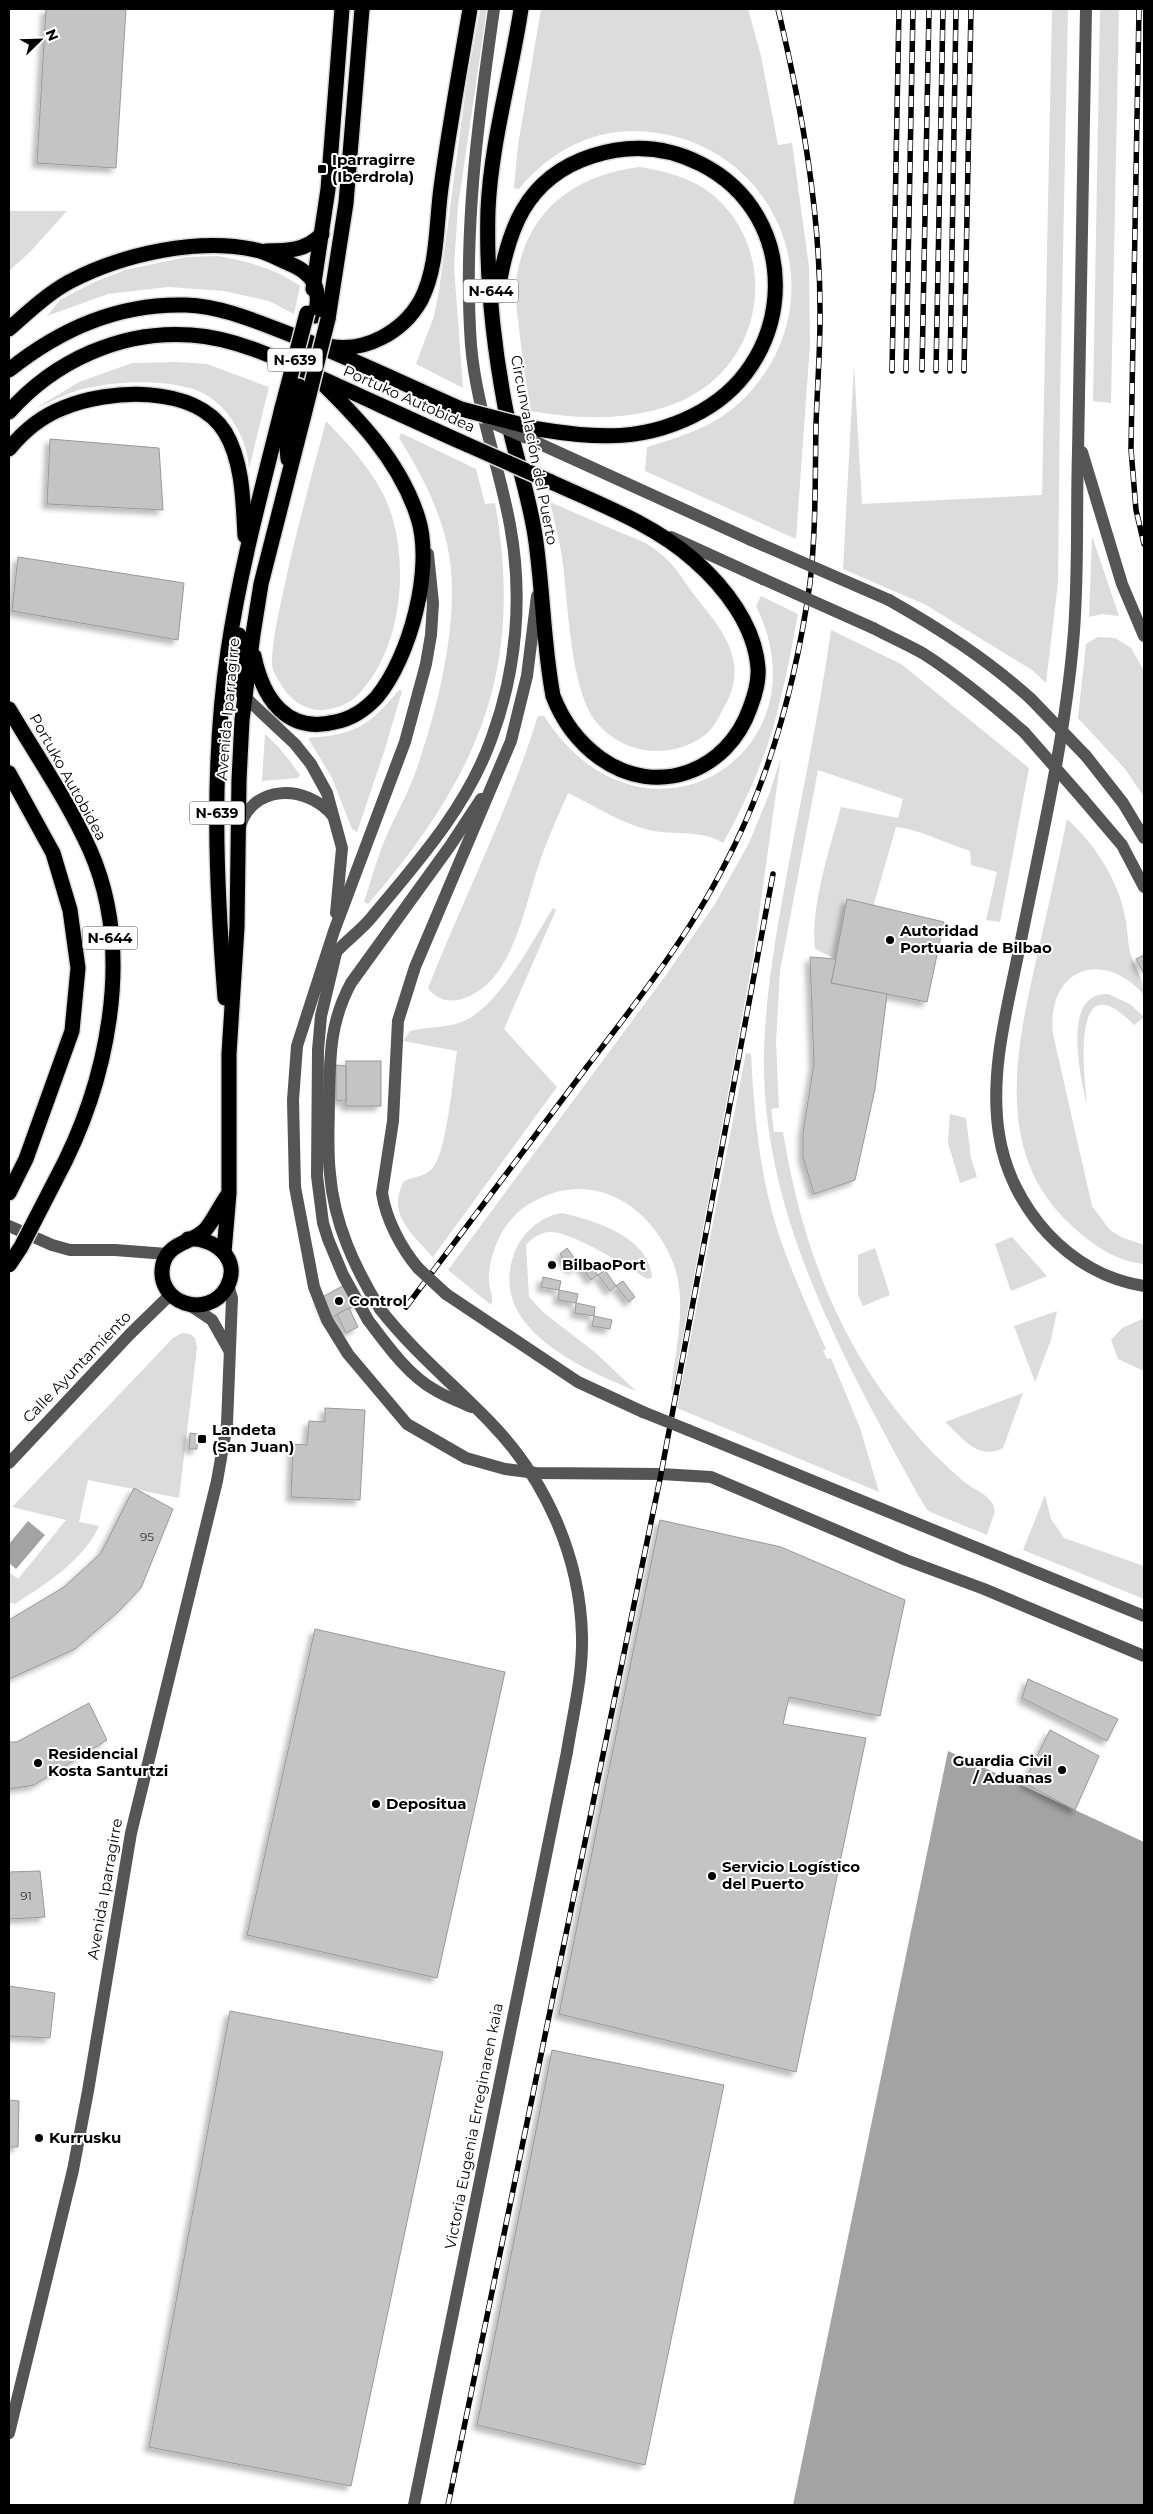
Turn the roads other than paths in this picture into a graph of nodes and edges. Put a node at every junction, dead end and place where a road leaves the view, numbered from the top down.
1 (342, 9) edge
2 (362, 9) edge
3 (470, 9) edge
4 (494, 9) edge
5 (521, 9) edge
6 (1086, 9) edge
7 (322, 234) junction
8 (260, 252) junction
9 (315, 282) junction
10 (317, 316) junction
11 (493, 322) junction
12 (9, 329) edge
13 (312, 342) junction
14 (9, 370) edge
15 (314, 375) junction
16 (293, 411) junction
17 (9, 412) edge
18 (538, 436) junction
19 (1078, 440) junction
20 (9, 449) edge
21 (642, 524) junction
22 (424, 539) junction
23 (246, 553) junction
24 (540, 571) junction
25 (242, 573) junction
26 (252, 634) junction
27 (1144, 636) edge
28 (244, 697) junction
29 (9, 709) edge
30 (502, 765) junction
31 (9, 773) edge
32 (338, 825) junction
33 (238, 837) junction
34 (1144, 838) edge
35 (351, 887) junction
36 (1144, 887) edge
37 (334, 931) junction
38 (336, 951) junction
39 (322, 970) junction
40 (229, 1054) junction
41 (9, 1193) edge
42 (229, 1193) junction
43 (9, 1226) edge
44 (188, 1239) junction
45 (224, 1252) junction
46 (168, 1254) junction
47 (9, 1264) edge
48 (228, 1285) junction
49 (1144, 1286) edge
50 (171, 1294) junction
51 (191, 1306) junction
52 (230, 1350) junction
53 (477, 1410) junction
54 (9, 1463) edge
55 (1144, 1616) edge
56 (1144, 1656) edge
57 (9, 2433) edge
58 (414, 2505) edge

1 - 7 highway
2 - 10 highway, N-639
3 - 13 highway
4 - 38 street
5 - 11 highway, Circunvalación del Puerto / N-644
6 - 19 street
7 - 8 highway
7 - 9 highway
8 - 9 highway
8 - 12 highway
9 - 10 highway
10 - 16 highway, N-639, bridge
10 - 16 highway, N-639, bridge
11 - 18 highway, Portuko Autobidea
11 - 24 highway, Circunvalación del Puerto / N-644
13 - 14 highway, Portuko Autobidea
13 - 18 highway, Portuko Autobidea, bridge
15 - 17 highway, Portuko Autobidea
15 - 21 highway, Portuko Autobidea, bridge
15 - 22 highway
16 - 23 highway, N-639
16 - 26 highway, Avenida Iparragirre / N-639
18 - 34 street, bridge
19 - 27 street
19 - 49 street
20 - 23 highway
21 - 24 highway, Circunvalación del Puerto
21 - 36 street, bridge
22 - 26 highway
22 - 35 street
23 - 25 highway, N-639
24 - 30 street
25 - 28 highway
25 - 40 highway, N-639
26 - 28 highway, Avenida Iparragirre / N-639
28 - 32 street
28 - 33 highway, Avenida Iparragirre / N-639
29 - 47 highway, Portuko Autobidea / N-644, bridge
30 - 53 street, Victoria Eugenia Erreginaren kaia, bridge
30 - 55 street, bridge
31 - 41 highway, N-644
32 - 33 street
32 - 37 street
33 - 40 highway, Avenida Iparragirre / N-639
35 - 37 street
35 - 38 street
37 - 39 street
38 - 39 street
38 - 53 street, bridge
39 - 56 street
40 - 42 highway, Avenida Iparragirre / N-639
42 - 44 highway
42 - 45 highway, Avenida Iparragirre
43 - 46 street
44 - 45 highway
44 - 46 highway
45 - 48 highway
46 - 50 highway
48 - 51 highway
48 - 52 street, Avenida Iparragirre
50 - 51 highway
50 - 54 street, Calle Ayuntamiento
51 - 52 street
52 - 57 street, Avenida Iparragirre
53 - 58 street, Victoria Eugenia Erreginaren kaia, bridge

